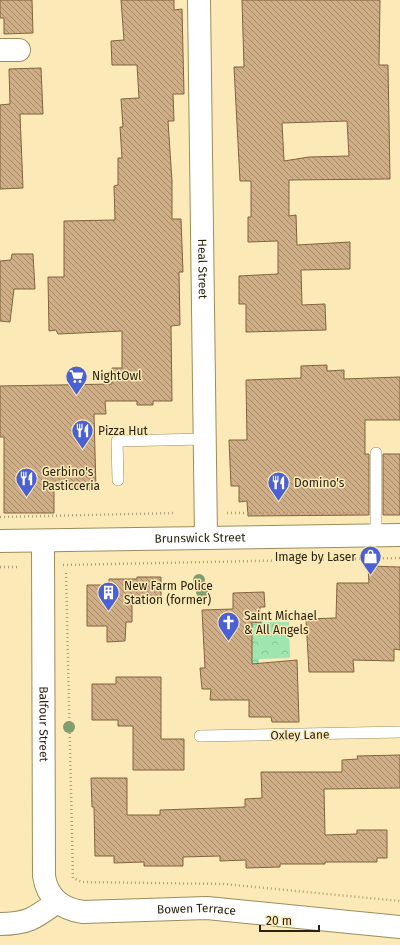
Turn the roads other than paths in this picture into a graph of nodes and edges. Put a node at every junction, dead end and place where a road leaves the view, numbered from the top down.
1 (199, 0) edge
2 (204, 439) junction
3 (376, 453) dead end
4 (118, 480) dead end
5 (376, 535) junction
6 (400, 535) edge
7 (206, 538) junction
8 (0, 541) edge
9 (42, 541) junction
10 (400, 732) edge
11 (200, 736) dead end
12 (57, 902) junction
13 (0, 924) edge
14 (400, 926) edge

1 - 2 street, Heal Street
2 - 4 lane
2 - 7 street, Heal Street
3 - 5 lane
5 - 6 street, Brunswick Street
5 - 7 street, Brunswick Street
7 - 9 street, Brunswick Street
8 - 9 street, Brunswick Street
9 - 12 street, Balfour Street
10 - 11 lane, Oxley Lane
12 - 13 street
12 - 14 street, Bowen Terrace

